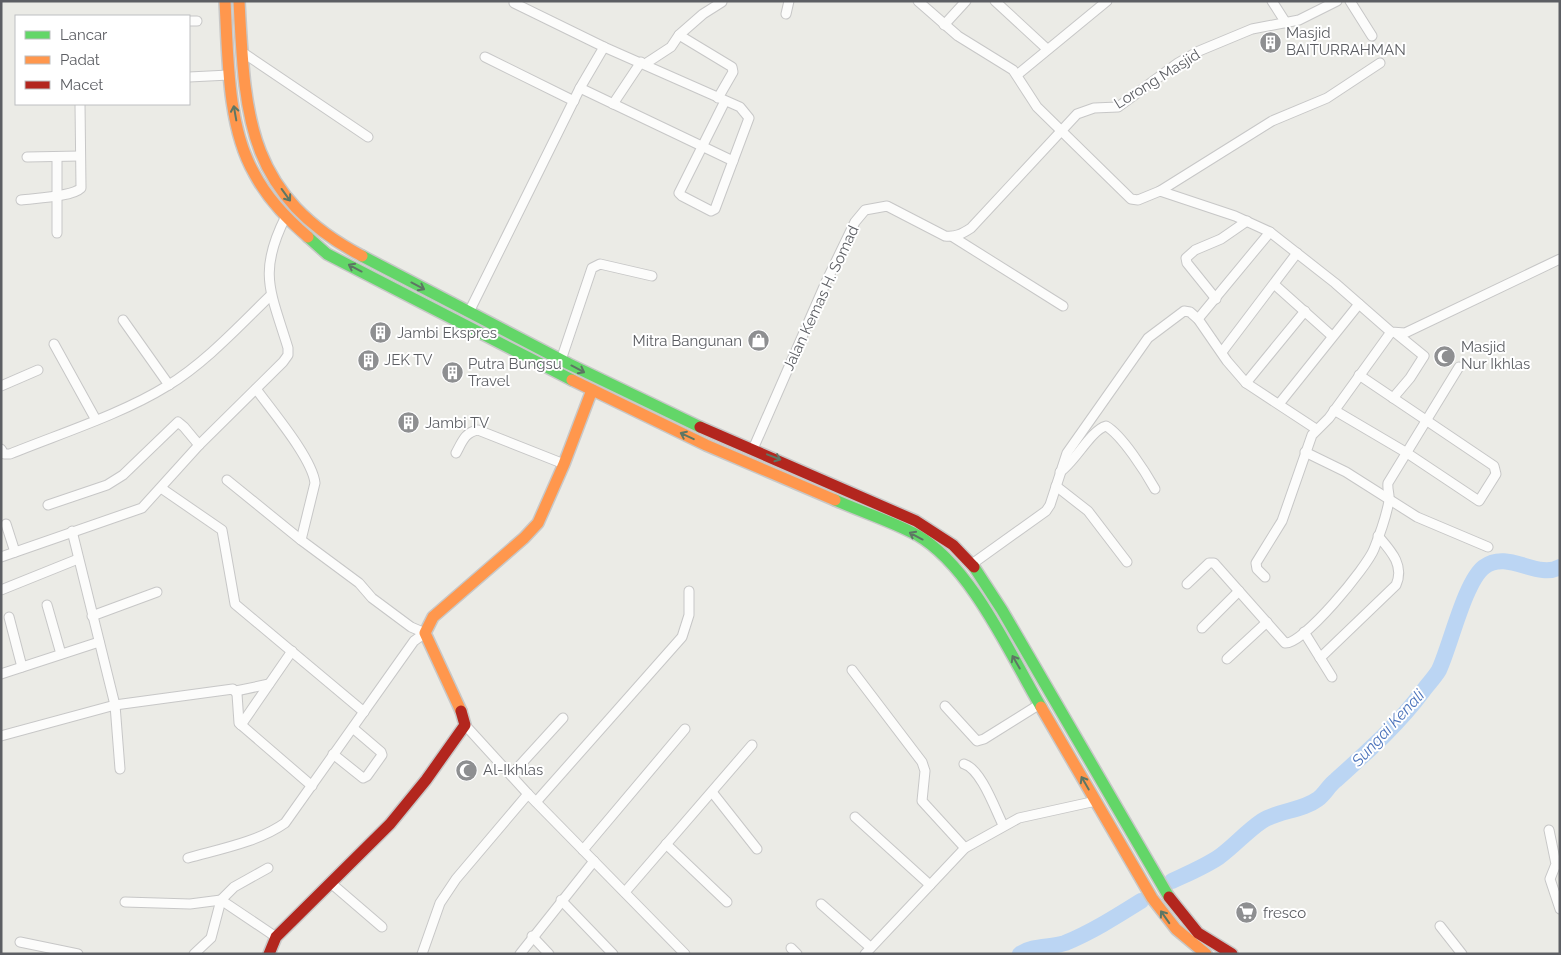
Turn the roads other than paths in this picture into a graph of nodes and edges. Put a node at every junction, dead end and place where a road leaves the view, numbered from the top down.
1 (225, 1) edge
2 (239, 1) edge
3 (788, 1) edge
4 (918, 1) edge
5 (966, 1) edge
6 (995, 1) edge
7 (1107, 1) edge
8 (1272, 1) edge
9 (1337, 1) edge
10 (1350, 1) edge
11 (722, 2) edge
12 (514, 3) dead end
13 (786, 14) dead end
14 (1286, 23) junction
15 (944, 25) junction
16 (679, 35) junction
17 (1372, 36) dead end
18 (604, 47) junction
19 (1047, 49) junction
20 (242, 52) junction
21 (485, 57) dead end
22 (643, 63) junction
23 (1380, 63) dead end
24 (229, 75) junction
25 (1017, 75) junction
26 (190, 77) edge
27 (580, 88) junction
28 (721, 99) junction
29 (574, 101) junction
30 (614, 104) junction
31 (80, 105) edge
32 (1060, 130) junction
33 (368, 138) dead end
34 (702, 146) junction
35 (259, 154) junction
36 (80, 156) junction
37 (27, 157) dead end
38 (58, 157) junction
39 (248, 160) junction
40 (733, 160) junction
41 (1160, 191) junction
42 (58, 195) junction
43 (21, 200) dead end
44 (286, 216) junction
45 (1247, 221) junction
46 (1270, 232) junction
47 (57, 233) dead end
48 (954, 237) junction
49 (1297, 253) junction
50 (1560, 259) edge
51 (652, 276) dead end
52 (1274, 285) junction
53 (270, 296) junction
54 (1216, 299) junction
55 (1359, 304) junction
56 (1063, 306) dead end
57 (469, 312) junction
58 (1305, 312) junction
59 (1198, 319) junction
60 (124, 320) dead end
61 (1394, 333) junction
62 (1332, 336) junction
63 (54, 344) dead end
64 (534, 346) junction
65 (1222, 352) junction
66 (528, 358) junction
67 (561, 360) junction
68 (1459, 368) dead end
69 (38, 370) dead end
70 (1359, 375) junction
71 (1246, 383) junction
72 (169, 385) junction
73 (1, 386) edge
74 (256, 389) junction
75 (592, 390) junction
76 (1392, 398) junction
77 (1279, 404) junction
78 (1334, 410) junction
79 (96, 420) junction
80 (1426, 420) junction
81 (1316, 429) junction
82 (711, 432) junction
83 (199, 445) junction
84 (706, 445) junction
85 (1, 449) edge
86 (753, 449) junction
87 (456, 452) dead end
88 (1305, 452) junction
89 (1407, 453) junction
90 (564, 464) junction
91 (1060, 472) junction
92 (227, 480) dead end
93 (1056, 486) junction
94 (162, 488) junction
95 (1156, 489) dead end
96 (1390, 499) junction
97 (48, 505) dead end
98 (6, 524) dead end
99 (72, 531) junction
100 (1378, 536) junction
101 (301, 540) junction
102 (1488, 547) dead end
103 (15, 552) junction
104 (1, 557) edge
105 (78, 559) junction
106 (1127, 562) dead end
107 (972, 564) junction
108 (1265, 577) dead end
109 (1187, 584) dead end
110 (1, 590) edge
111 (689, 591) dead end
112 (1239, 591) junction
113 (157, 592) dead end
114 (47, 605) dead end
115 (1002, 610) junction
116 (92, 616) junction
117 (9, 617) dead end
118 (990, 617) junction
119 (1267, 622) junction
120 (1202, 628) dead end
121 (1304, 632) junction
122 (424, 633) junction
123 (99, 642) junction
124 (292, 651) junction
125 (62, 654) junction
126 (1320, 658) junction
127 (1227, 659) dead end
128 (22, 667) junction
129 (852, 670) dead end
130 (1, 674) edge
131 (1332, 677) dead end
132 (269, 684) junction
133 (236, 691) junction
134 (1040, 704) junction
135 (115, 705) junction
136 (946, 706) dead end
137 (364, 712) junction
138 (563, 718) dead end
139 (465, 725) junction
140 (241, 726) junction
141 (354, 729) junction
142 (684, 729) dead end
143 (1, 736) edge
144 (752, 745) dead end
145 (333, 754) junction
146 (964, 764) dead end
147 (120, 768) dead end
148 (511, 775) junction
149 (312, 786) junction
150 (712, 792) junction
151 (528, 794) junction
152 (1096, 801) junction
153 (536, 802) junction
154 (855, 817) dead end
155 (1004, 825) junction
156 (1549, 830) dead end
157 (1130, 833) junction
158 (1119, 840) junction
159 (666, 844) junction
160 (965, 848) junction
161 (757, 849) dead end
162 (583, 850) junction
163 (188, 858) dead end
164 (594, 861) junction
165 (268, 868) dead end
166 (332, 884) junction
167 (930, 885) junction
168 (625, 892) junction
169 (221, 900) junction
170 (561, 900) junction
171 (125, 902) dead end
172 (727, 902) dead end
173 (821, 904) dead end
174 (1560, 909) edge
175 (1440, 926) dead end
176 (382, 927) dead end
177 (532, 936) junction
178 (276, 937) junction
179 (1206, 940) junction
180 (20, 942) dead end
181 (868, 950) edge
182 (1203, 952) edge
183 (78, 954) edge
184 (194, 954) edge
185 (269, 954) edge
186 (422, 954) edge
187 (520, 954) edge
188 (549, 954) edge
189 (613, 954) edge
190 (685, 954) edge
191 (1232, 954) edge
192 (1462, 954) edge

1 - 24 main road
2 - 20 main road
3 - 13 street
4 - 15 street
5 - 15 street
6 - 19 street
7 - 19 street
8 - 14 street
9 - 14 street, Lorong Masjid
10 - 17 street
11 - 16 street
12 - 18 street
14 - 32 street, Lorong Masjid
15 - 25 street
16 - 22 street
16 - 28 street
18 - 22 street
18 - 27 street
19 - 25 street
20 - 33 street
20 - 35 main road
21 - 29 street
22 - 28 street
22 - 30 street
23 - 41 street
24 - 26 street
39 -> 24 main road
25 - 32 street
27 - 29 street
27 - 30 street
28 - 34 street
28 - 40 street
29 - 57 street
30 - 34 street
31 - 36 street
32 - 41 street
32 - 48 street
34 - 40 street
34 - 40 street
35 - 39 main road
35 -> 57 main road
36 - 38 street
36 - 42 street
37 - 38 street
38 - 42 street
39 - 44 main road
41 - 45 street
42 - 43 street
42 - 47 street
44 - 53 street
66 -> 44 main road
45 - 46 street
45 - 54 street
46 - 49 street
46 - 54 street
48 - 56 street
48 - 86 street, Jalan Kemas H. Somad
49 - 52 street
49 - 55 street
50 - 61 street
51 - 67 street
52 - 58 street
52 - 65 street
53 - 72 street
53 - 74 street
54 - 59 street
55 - 61 street
55 - 62 street
57 - 64 main road
58 - 62 street
58 - 71 street
59 - 65 street
59 - 91 street
60 - 72 street
61 - 70 street
61 - 76 street
62 - 77 street
63 - 79 street
64 - 66 main road
64 - 67 main road
65 - 71 street
66 - 75 main road
67 -> 82 main road
68 - 80 street
69 - 73 street
70 - 76 street
70 - 78 street
71 - 77 street
72 - 79 street
74 - 83 street
74 - 101 street
84 -> 75 main road
75 - 90 main road
76 - 80 street
77 - 81 street
78 - 81 street
78 - 89 street
79 - 85 street
80 - 89 street
80 - 89 street
81 - 88 street
82 - 84 main road
82 - 86 main road
83 - 94 street
83 - 97 street
118 -> 84 main road
86 -> 107 main road
87 - 90 street
88 - 96 street
88 - 108 street
89 - 96 street
90 - 122 main road
91 - 93 street
91 - 95 street
92 - 101 street
93 - 106 street
93 - 107 street
94 - 99 street
94 - 124 street
96 - 100 street
96 - 102 street
98 - 103 street
99 - 103 street
99 - 105 street
100 - 121 street
100 - 126 street
101 - 122 street
103 - 104 street
105 - 110 street
105 - 116 street
107 - 115 main road
109 - 112 street
111 - 153 street
112 - 119 street
112 - 120 street
113 - 116 street
114 - 125 street
115 - 118 main road
115 - 157 main road
116 - 123 street
117 - 128 street
134 -> 118 main road
119 - 121 street
119 - 127 street
121 - 126 street
122 - 137 street
122 - 139 main road
123 - 125 street
123 - 135 street
124 - 132 street
124 - 137 street
125 - 128 street
126 - 131 street
128 - 130 street
129 - 160 street
132 - 133 street
132 - 140 street
133 - 135 street
133 - 140 street
134 - 136 street
152 -> 134 main road
135 - 143 street
135 - 147 street
137 - 141 street
138 - 148 street
139 - 148 street
139 - 166 main road
140 - 149 street
141 - 145 street
141 - 145 street
142 - 162 street
144 - 150 street
145 - 149 street
146 - 155 street
148 - 151 street
149 - 163 street
150 - 159 street
150 - 161 street
151 - 153 street
151 - 186 street
152 - 155 street
152 - 158 main road
153 - 162 street
154 - 167 street
155 - 160 street
156 - 174 street
157 - 158 main road
157 - 179 main road
182 -> 158 main road
159 - 168 street
159 - 172 street
160 - 167 street
162 - 164 street
164 - 168 street
164 - 170 street
165 - 169 street
166 - 176 street
166 - 178 main road
167 - 181 street
168 - 190 street
169 - 171 street
169 - 178 street
169 - 184 street
170 - 177 street
170 - 189 street
173 - 181 street
175 - 192 street
177 - 187 street
177 - 188 street
178 - 185 main road
179 - 182 main road
179 - 191 main road
180 - 183 street

